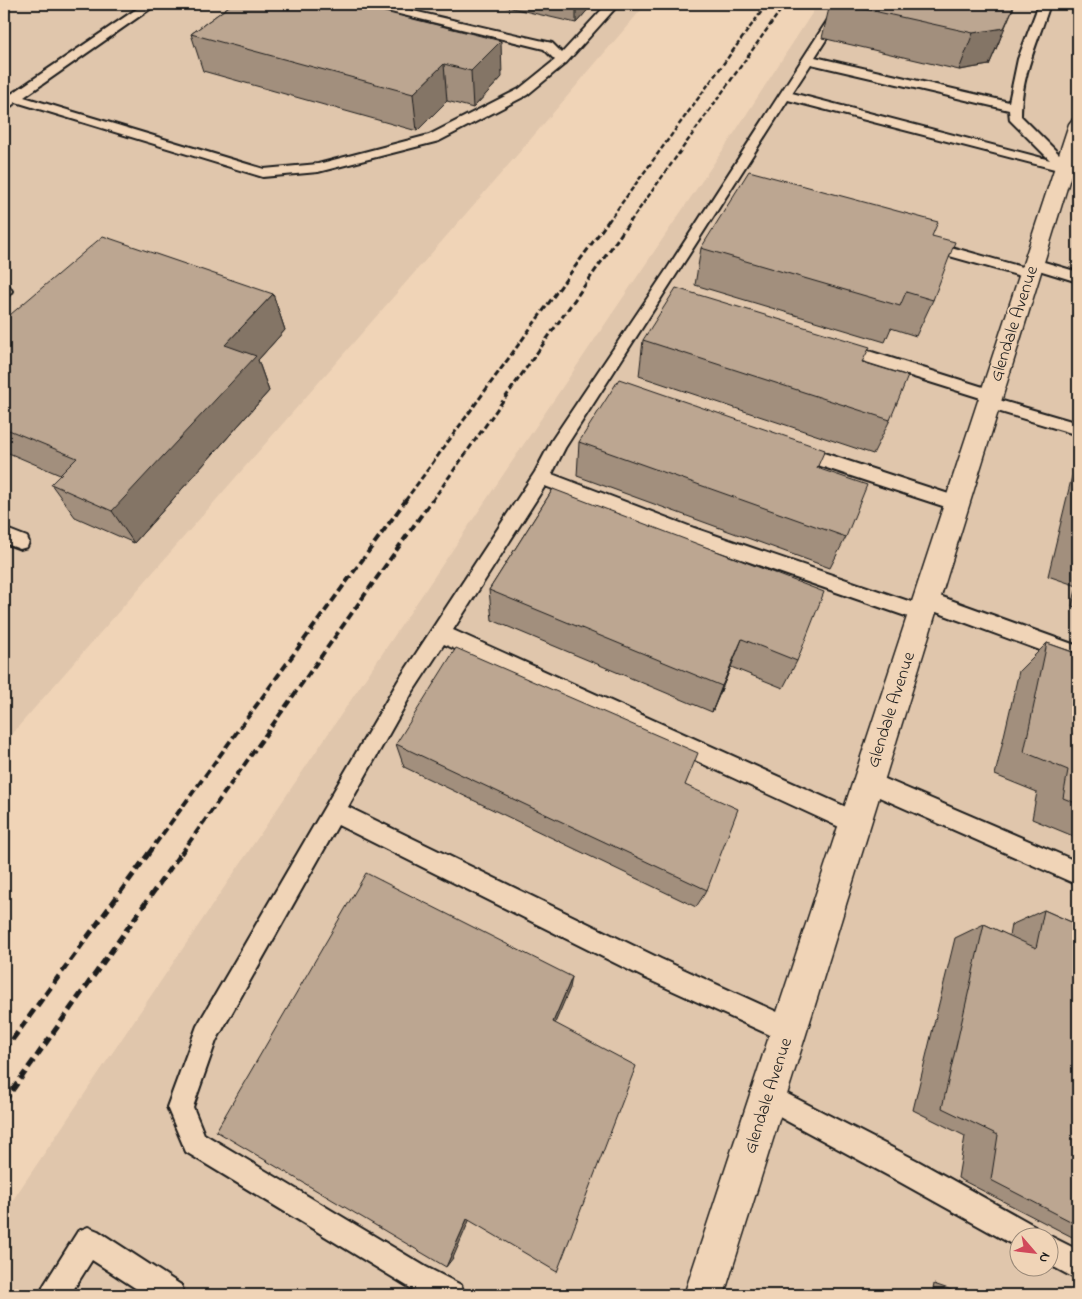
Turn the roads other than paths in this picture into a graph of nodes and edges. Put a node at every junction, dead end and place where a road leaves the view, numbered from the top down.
1 (370, 4) edge
2 (613, 4) edge
3 (843, 4) edge
4 (1045, 4) edge
5 (130, 6) dead end
6 (147, 6) edge
7 (808, 59) junction
8 (562, 60) junction
9 (784, 95) junction
10 (15, 98) junction
11 (4, 105) edge
12 (1014, 107) junction
13 (1078, 124) edge
14 (1074, 167) edge
15 (724, 188) junction
16 (743, 193) edge
17 (916, 242) edge
18 (1033, 269) junction
19 (1078, 277) edge
20 (658, 292) junction
21 (678, 298) edge
22 (821, 342) edge
23 (597, 386) junction
24 (616, 392) edge
25 (991, 399) junction
26 (1078, 430) edge
27 (777, 445) edge
28 (542, 477) junction
29 (958, 504) junction
30 (925, 607) junction
31 (440, 633) junction
32 (1078, 655) edge
33 (869, 782) junction
34 (334, 811) junction
35 (856, 824) junction
36 (1078, 874) edge
37 (790, 1031) junction
38 (768, 1097) junction
39 (1010, 1228) edge
40 (1060, 1256) edge
41 (1078, 1266) edge
42 (54, 1295) edge
43 (171, 1295) edge
44 (451, 1295) edge
45 (704, 1295) edge

1 - 8 lane
2 - 8 lane
3 - 7 lane
4 - 12 lane
5 - 6 lane
6 - 10 lane
7 - 9 lane
7 - 12 lane
8 - 10 lane
9 - 14 lane
9 - 15 lane
10 - 11 lane
12 - 14 lane
13 - 14 street, Glendale Avenue
14 - 18 street, Glendale Avenue
15 - 16 lane
15 - 20 lane
17 - 18 lane
18 - 19 lane
18 - 25 street, Glendale Avenue
20 - 21 lane
20 - 23 lane
22 - 25 lane
23 - 24 lane
23 - 28 lane
25 - 26 lane
25 - 29 street, Glendale Avenue
27 - 29 lane
28 - 30 lane
28 - 31 lane
29 - 30 street, Glendale Avenue
30 - 32 lane
30 - 33 street, Glendale Avenue
31 - 34 lane
31 - 35 lane
33 - 35 street, Glendale Avenue
33 - 36 lane
34 - 37 lane
34 - 44 lane
35 - 37 street, Glendale Avenue
37 - 38 street, Glendale Avenue
38 - 39 lane
38 - 45 street, Glendale Avenue
40 - 41 lane
42 - 43 lane

